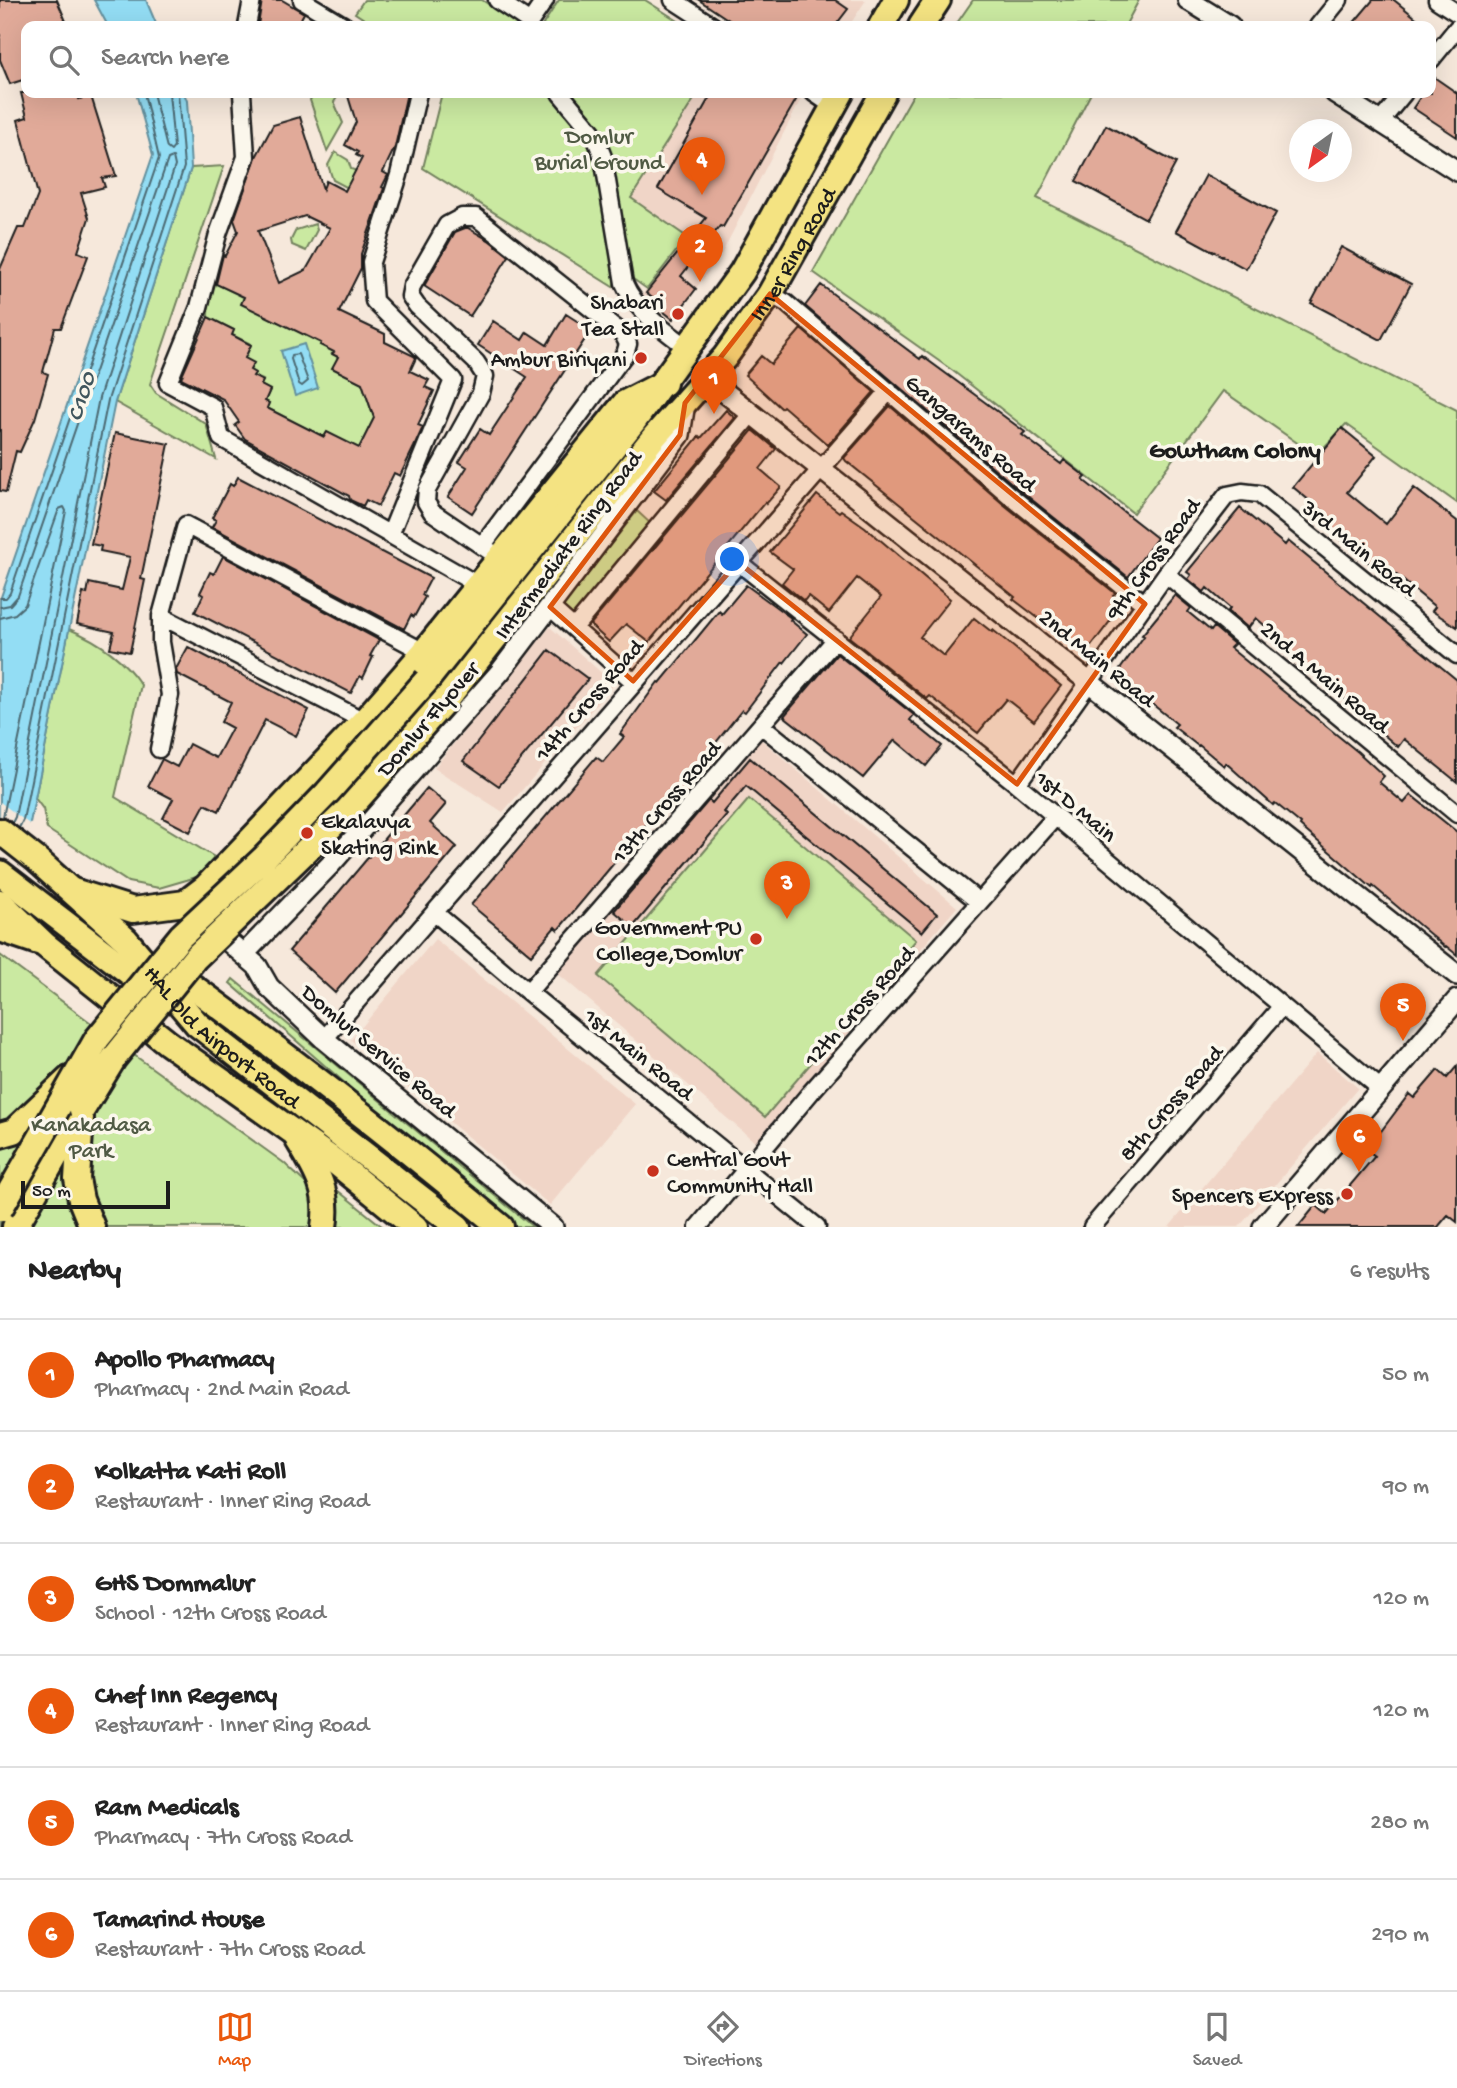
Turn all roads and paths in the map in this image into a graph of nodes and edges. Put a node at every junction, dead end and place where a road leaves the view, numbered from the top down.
1 (252, 0) edge
2 (302, 0) edge
3 (497, 0) edge
4 (545, 0) edge
5 (897, 0) edge
6 (938, 0) edge
7 (1188, 0) edge
8 (1339, 0) edge
9 (1437, 0) edge
10 (682, 2) edge
11 (1457, 13) edge
12 (248, 21) edge
13 (337, 21) edge
14 (528, 21) edge
15 (531, 21) edge
16 (707, 21) edge
17 (884, 21) edge
18 (924, 21) edge
19 (1222, 21) edge
20 (1322, 21) edge
21 (1457, 28) edge
22 (1436, 54) edge
23 (242, 98) edge
24 (417, 98) edge
25 (564, 98) edge
26 (829, 98) edge
27 (880, 98) edge
28 (1343, 98) edge
29 (1400, 98) edge
30 (1380, 121) junction
31 (1457, 171) edge
32 (770, 294) junction
33 (688, 348) junction
34 (708, 379) junction
35 (664, 383) junction
36 (889, 391) junction
37 (685, 403) junction
38 (752, 413) junction
39 (821, 468) junction
40 (1227, 495) joint
41 (390, 535) junction
42 (491, 552) junction
43 (738, 562) junction
44 (1166, 574) junction
45 (478, 584) junction
46 (1145, 604) junction
47 (550, 607) junction
48 (161, 616) junction
49 (574, 628) junction
50 (836, 639) junction
51 (424, 652) junction
52 (1457, 655) edge
53 (633, 681) junction
54 (1090, 682) junction
55 (365, 721) junction
56 (761, 725) junction
57 (159, 749) dead end
58 (1017, 784) junction
59 (1457, 814) edge
60 (1056, 817) junction
61 (0, 831) edge
62 (73, 891) junction
63 (3, 898) edge
64 (979, 902) junction
65 (185, 903) junction
66 (435, 913) junction
67 (126, 940) junction
68 (244, 954) junction
69 (1457, 975) edge
70 (528, 992) junction
71 (1457, 1000) edge
72 (1282, 1006) junction
73 (197, 1024) junction
74 (324, 1039) junction
75 (83, 1063) junction
76 (1381, 1089) junction
77 (82, 1110) junction
78 (0, 1135) edge
79 (296, 1136) junction
80 (746, 1169) junction
81 (0, 1209) edge
82 (15, 1227) edge
83 (92, 1227) edge
84 (324, 1227) edge
85 (415, 1227) edge
86 (458, 1227) edge
87 (500, 1227) edge
88 (552, 1227) edge
89 (698, 1227) edge
90 (817, 1227) edge
91 (1092, 1227) edge
92 (1263, 1227) edge

1 - 12 street
2 - 13 street
3 - 14 street
4 - 15 street
5 - 17 main road
6 - 18 main road
7 - 19 street
8 - 20 street
9 - 11 street
10 - 16 street
21 - 22 street
23 - 41 street
24 - 41 street
25 - 33 street
26 - 33 main road, Inner Ring Road
27 - 32 main road, Inner Ring Road
28 - 30 street
29 - 30 street
30 - 31 street
32 - 34 main road, Inner Ring Road
32 - 36 street, Gangarams Road
33 - 35 main road, Inner Ring Road
34 - 37 main road, Inner Ring Road
34 - 38 street, 2nd Main Road
35 - 42 main road
35 - 75 main road, Domlur Flyover, bridge
36 - 39 street, 14th Cross Road
36 - 46 street, Gangarams Road
37 - 47 street, Intermediate Ring Road
37 - 77 main road, Domlur Flyover, bridge
38 - 39 street, 2nd Main Road
38 - 49 street
39 - 43 street, 14th Cross Road
39 - 54 street, 2nd Main Road
40 - 44 street, 9th Cross Road
40 - 52 street, 3rd Main Road
41 - 45 street
42 - 42 street
42 - 45 main road
43 - 50 street, 1st D Main
43 - 53 street, 14th Cross Road
44 - 46 street, 9th Cross Road
44 - 59 street, 2nd A Main Road
45 - 51 main road
46 - 54 street, 9th Cross Road
47 - 49 street
47 - 68 street, Intermediate Ring Road
48 - 51 street
48 - 55 street
48 - 57 street
49 - 53 street
50 - 56 street, 13th Cross Road
50 - 58 street, 1st D Main
51 - 55 main road
53 - 66 street, 14th Cross Road
54 - 58 street, 9th Cross Road
54 - 69 street, 2nd Main Road
55 - 65 main road
56 - 64 street
56 - 70 street, 13th Cross Road
58 - 60 street, 1st D Main
60 - 64 street, 12th Cross Road
60 - 72 street, 1st D Main
61 - 62 main road, HAL Old Airport Road
62 - 65 main road
62 - 67 main road, HAL Old Airport Road
63 - 73 main road
63 - 79 main road, HAL Old Airport Road
64 - 80 street, 12th Cross Road
65 - 68 street, Domlur Service Road
66 - 70 street, 1st Main Road
66 - 74 street, 14th Cross Road
67 - 73 main road, HAL Old Airport Road
67 - 87 main road
68 - 74 street, Domlur Service Road
70 - 80 street, 1st Main Road
71 - 76 street
72 - 76 street, 1st D Main
72 - 91 street, 8th Cross Road
73 - 86 main road, HAL Old Airport Road
74 - 88 street, Domlur Service Road
75 - 78 main road, bridge
75 - 81 main road, Domlur Flyover, bridge
76 - 92 street
77 - 82 main road, Domlur Flyover
77 - 83 main road
79 - 84 main road
79 - 85 main road, HAL Old Airport Road
80 - 89 street, 12th Cross Road
80 - 90 street, 1st Main Road

